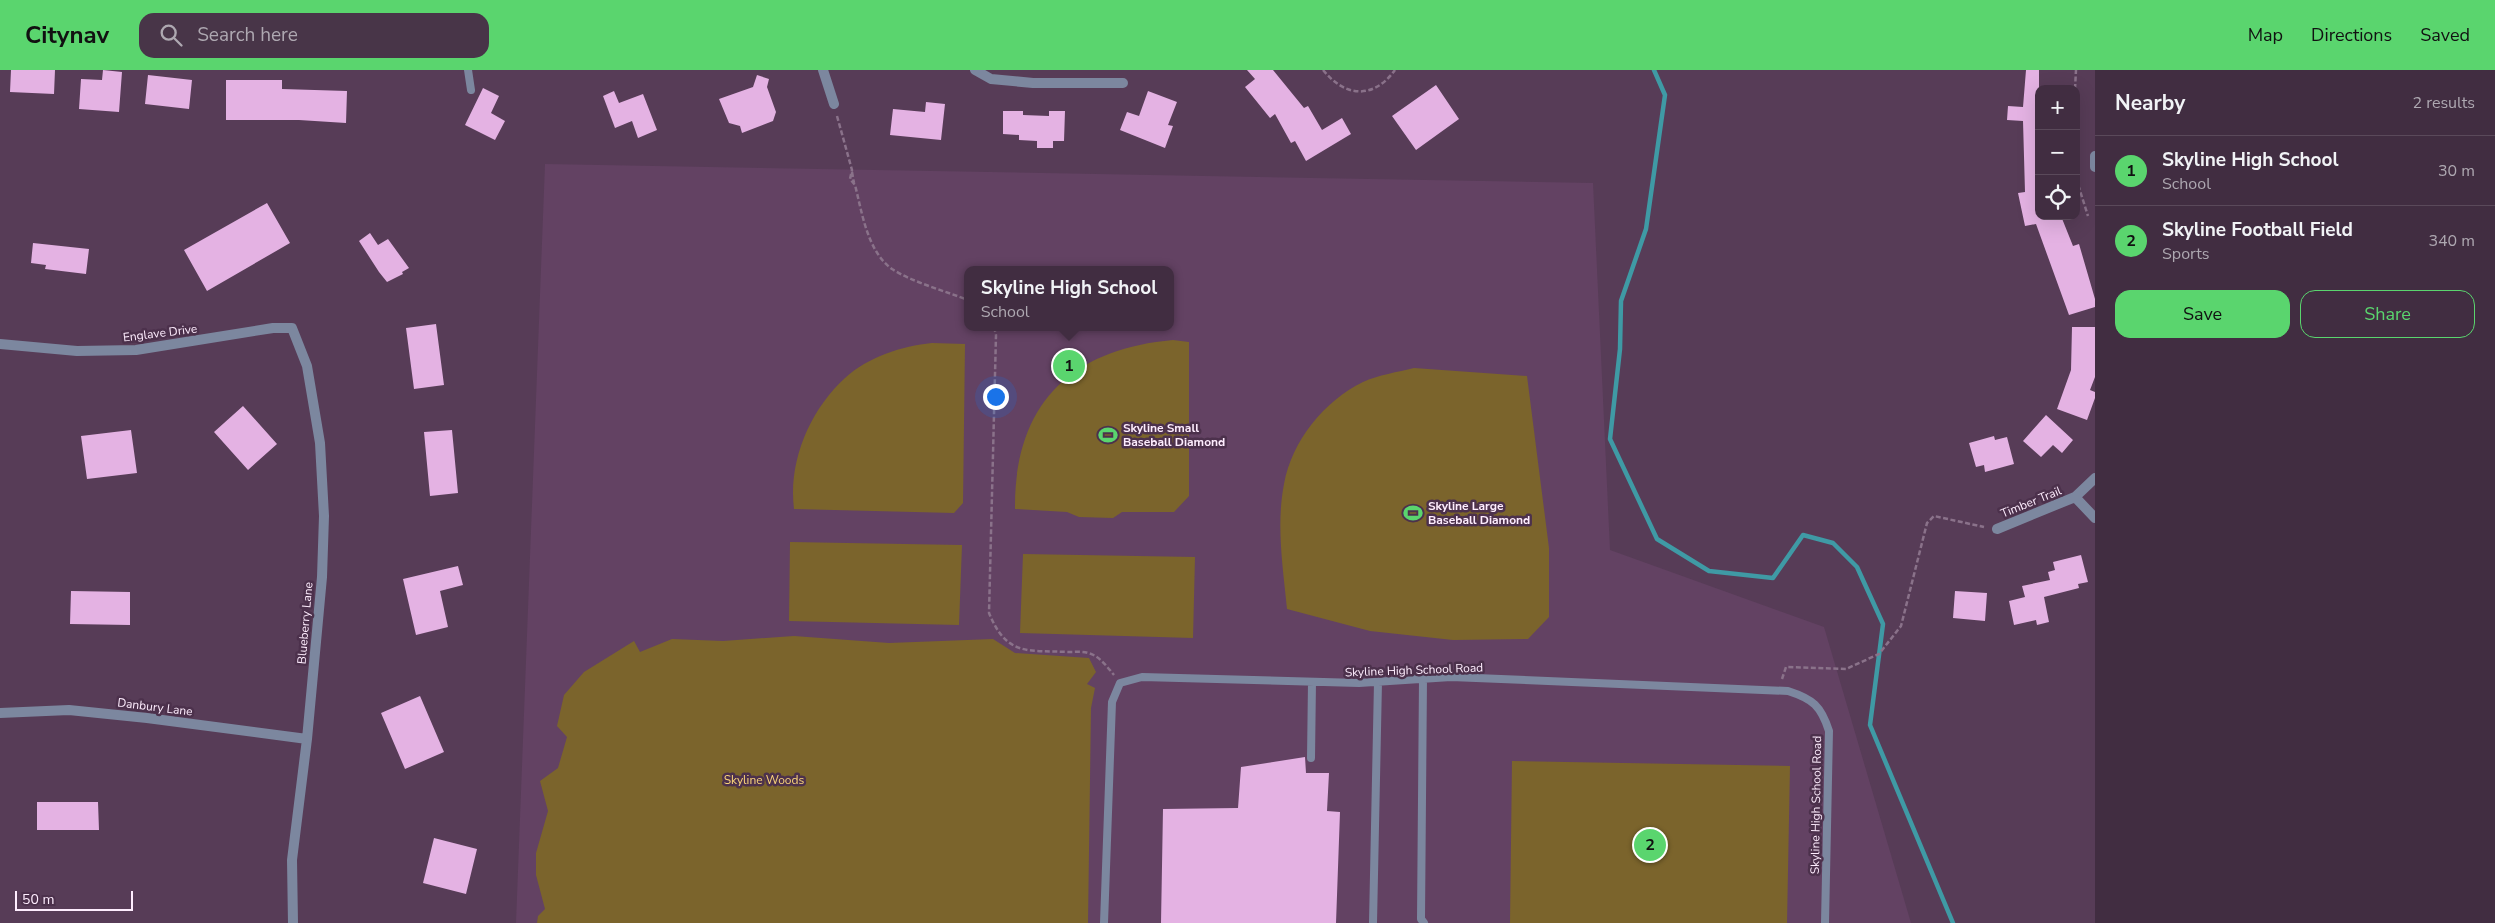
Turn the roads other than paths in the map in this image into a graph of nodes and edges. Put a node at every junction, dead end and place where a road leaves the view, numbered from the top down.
1 (468, 70) edge
2 (823, 70) edge
3 (975, 70) edge
4 (1123, 83) dead end
5 (471, 90) dead end
6 (834, 104) dead end
7 (2095, 156) edge
8 (2095, 167) edge
9 (292, 328) joint
10 (0, 344) edge
11 (2095, 478) edge
12 (2075, 498) junction
13 (2095, 518) edge
14 (1997, 529) road end
15 (1423, 679) junction
16 (1312, 682) junction
17 (1378, 682) junction
18 (0, 712) edge
19 (307, 739) junction
20 (1310, 758) dead end
21 (293, 923) edge
22 (1104, 923) edge
23 (1373, 923) edge
24 (1424, 923) edge
25 (1824, 923) edge

1 - 5 lane
2 - 6 street
3 - 4 street
7 - 8 street
9 - 10 street, Englave Drive
9 - 19 street, Blueberry Lane
11 - 12 street, Timber Trail
12 - 13 street, Timber Trail
12 - 14 street, Timber Trail
15 - 17 lane, Skyline High School Road
15 - 24 lane
15 - 25 lane, Skyline High School Road
16 - 17 lane, Skyline High School Road
16 - 20 lane
16 - 22 lane, Skyline High School Road
17 - 23 lane
18 - 19 street, Danbury Lane
19 - 21 street, Blueberry Lane

